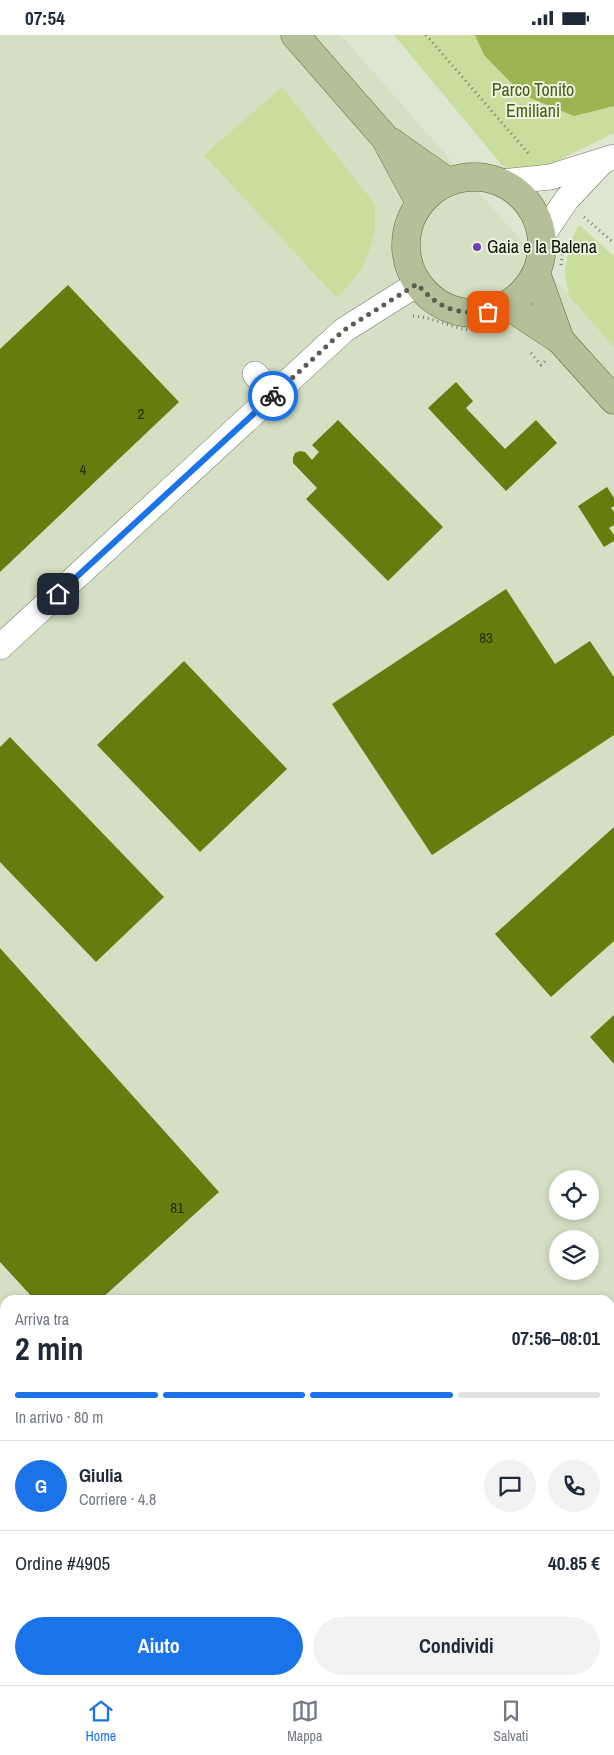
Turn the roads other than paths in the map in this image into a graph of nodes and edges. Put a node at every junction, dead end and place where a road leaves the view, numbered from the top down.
1 (295, 35) edge
2 (385, 138) junction
3 (608, 159) edge
4 (448, 182) junction
5 (501, 182) junction
6 (420, 203) junction
7 (554, 239) junction
8 (548, 272) junction
9 (417, 284) junction
10 (507, 305) junction
11 (562, 342) junction
12 (255, 374) dead end
13 (274, 395) junction
14 (614, 400) edge
15 (0, 647) edge

1 - 2 main road
2 - 4 main road
2 - 6 main road
3 - 5 street
3 - 7 street
4 - 5 main road
4 - 6 main road
5 - 7 main road
6 - 9 main road
7 - 8 main road
8 - 10 main road
8 - 11 main road
9 - 10 main road
9 - 13 street
10 - 11 main road
11 - 14 main road
12 - 13 street
13 - 15 street

